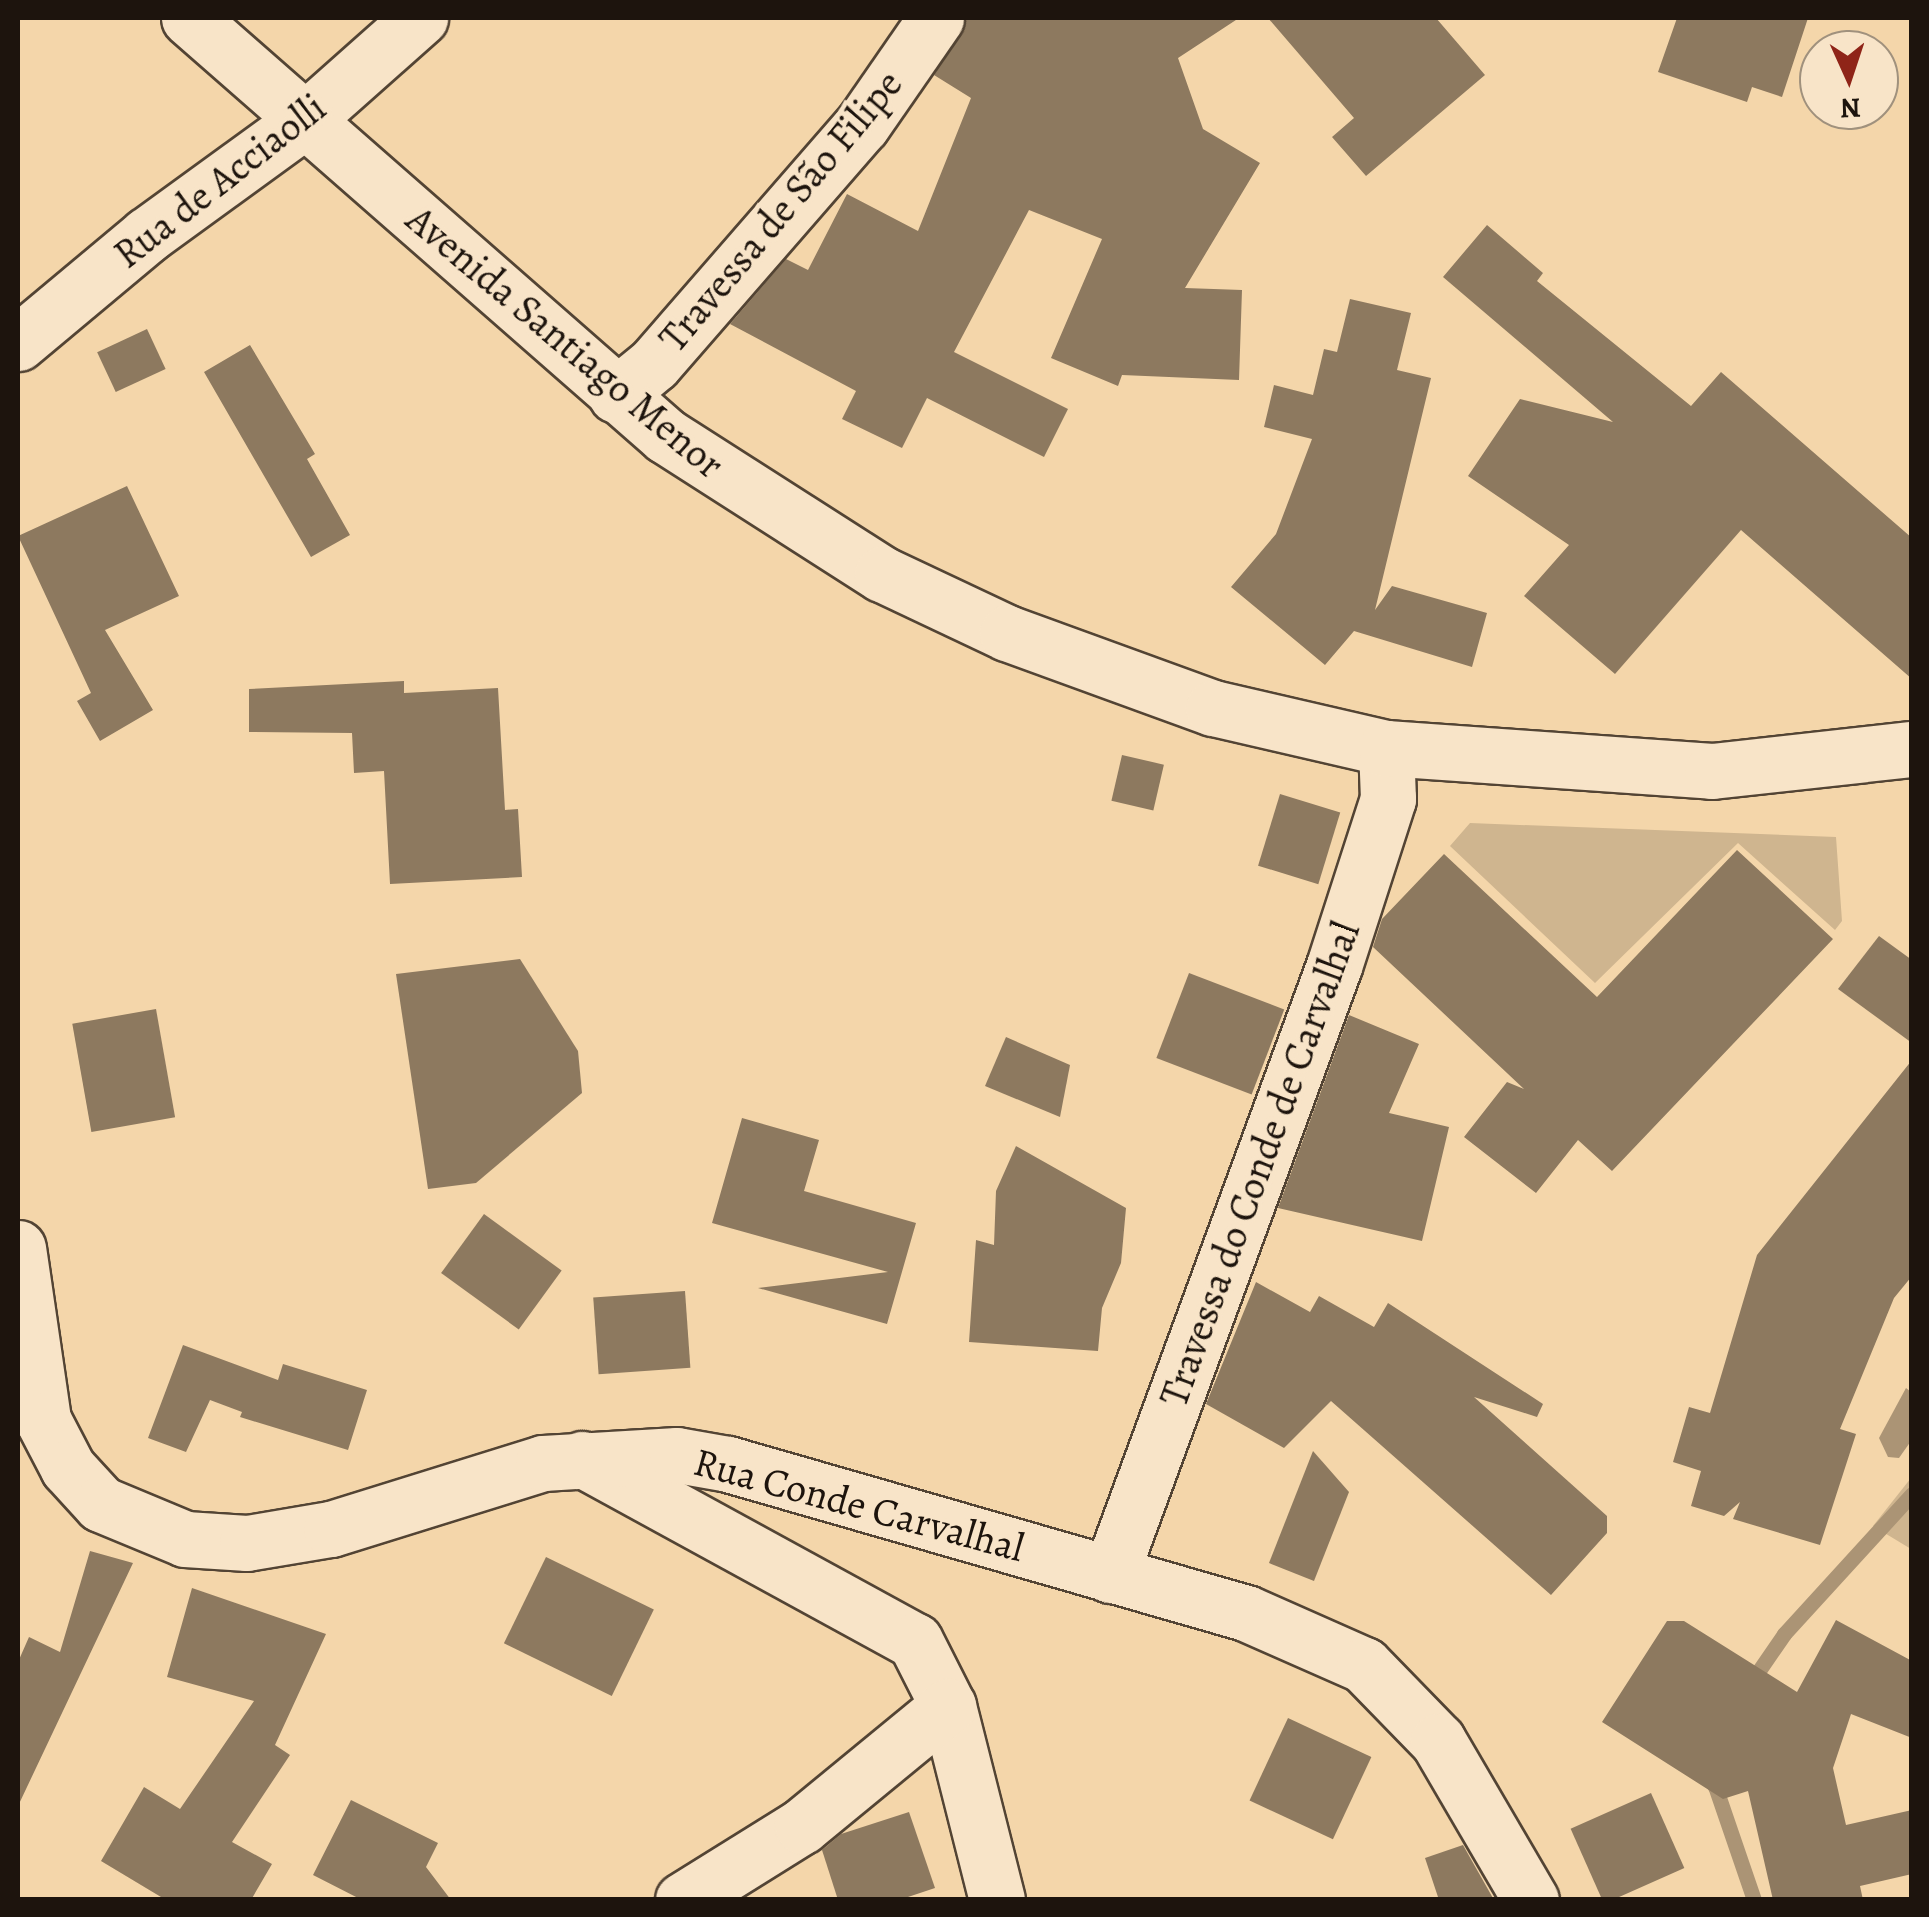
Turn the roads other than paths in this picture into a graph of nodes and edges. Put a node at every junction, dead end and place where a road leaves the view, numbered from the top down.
1 (189, 18) edge
2 (420, 18) edge
3 (936, 18) edge
4 (305, 120) junction
5 (18, 343) edge
6 (616, 395) junction
7 (1386, 748) junction
8 (1912, 749) edge
9 (18, 1248) edge
10 (582, 1460) junction
11 (1110, 1575) junction
12 (948, 1706) junction
13 (683, 1900) edge
14 (998, 1900) edge
15 (1531, 1900) edge

1 - 4 street, Avenida Santiago Menor
2 - 4 street, Rua de Acciaolli
3 - 6 street, Travessa de São Filipe
4 - 5 street, Rua de Acciaolli
4 - 6 street, Avenida Santiago Menor
6 - 7 street, Avenida Santiago Menor
7 - 8 street, Avenida Santiago Menor
7 - 11 street, Travessa do Conde de Carvalhal
9 - 10 street, Rua Conde Carvalhal
10 - 11 street, Rua Conde Carvalhal
10 - 12 street
11 - 15 street, Rua Conde Carvalhal
12 - 13 street
12 - 14 street

